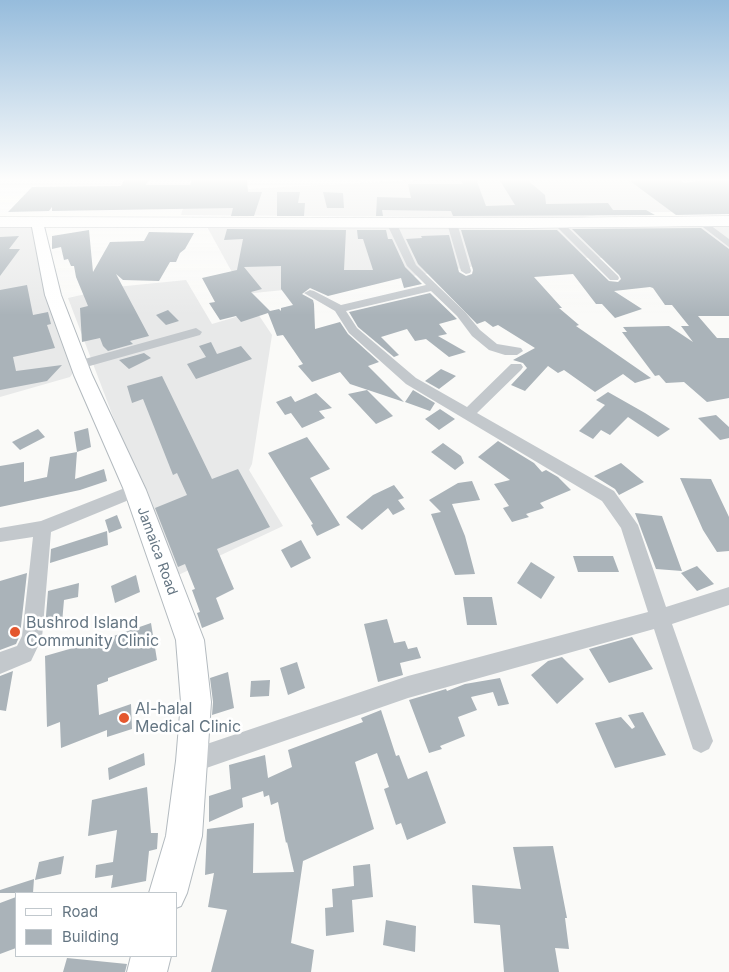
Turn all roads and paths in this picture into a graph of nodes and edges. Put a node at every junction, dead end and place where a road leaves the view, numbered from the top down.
1 (38, 224) edge
2 (392, 224) edge
3 (452, 224) edge
4 (559, 224) edge
5 (705, 224) edge
6 (729, 244) edge
7 (466, 271) dead end
8 (614, 278) dead end
9 (433, 287) junction
10 (310, 293) dead end
11 (339, 309) junction
12 (196, 332) dead end
13 (517, 352) dead end
14 (79, 365) junction
15 (516, 367) dead end
16 (468, 414) junction
17 (135, 490) junction
18 (43, 528) junction
19 (0, 535) edge
20 (729, 596) edge
21 (660, 618) junction
22 (0, 663) edge
23 (701, 741) dead end
24 (192, 762) junction
25 (168, 892) edge
26 (151, 957) edge
27 (147, 972) edge

1 - 14 street, Jamaica Road
2 - 9 street
3 - 7 street
4 - 8 street
5 - 6 street
9 - 11 street
9 - 13 street
10 - 11 street
11 - 16 street
12 - 14 street
14 - 17 street, Jamaica Road
15 - 16 street
16 - 21 street
17 - 18 street
17 - 24 street, Jamaica Road
18 - 19 street
18 - 22 street
20 - 21 street
21 - 23 street
21 - 24 street
24 - 25 street, Jamaica Road
26 - 27 street

